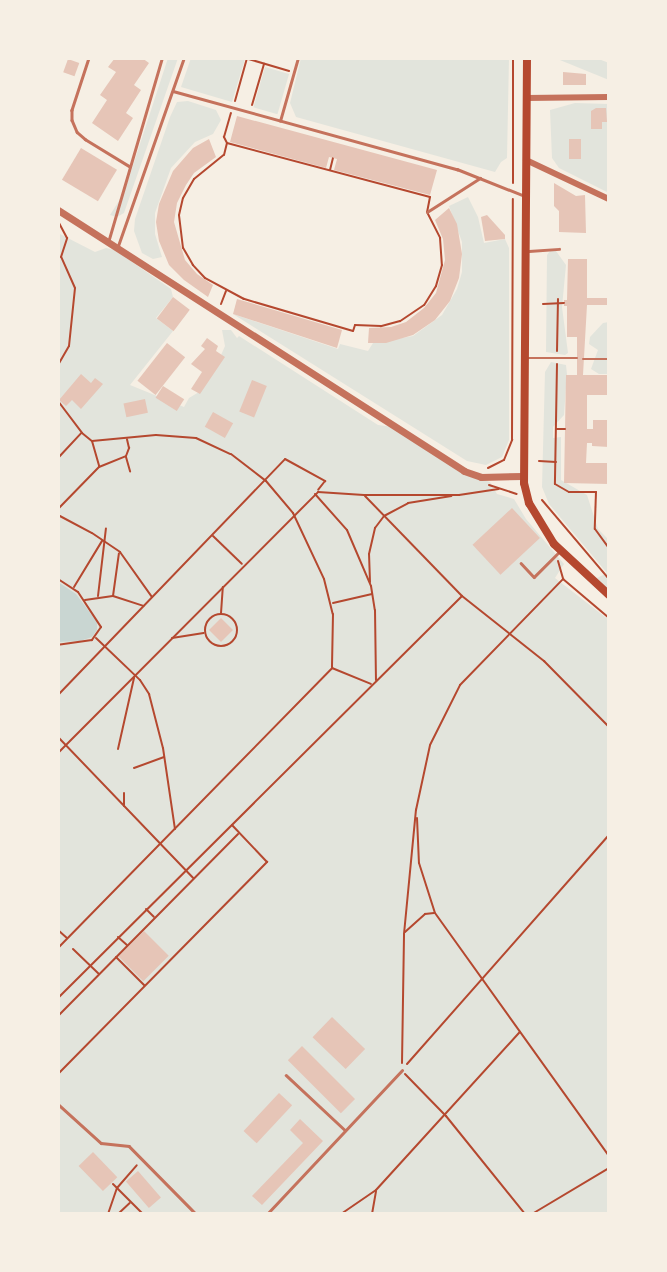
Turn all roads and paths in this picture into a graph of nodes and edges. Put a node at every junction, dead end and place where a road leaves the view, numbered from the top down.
1 (89, 58) edge
2 (162, 58) edge
3 (184, 58) edge
4 (246, 58) edge
5 (260, 58) edge
6 (298, 58) edge
7 (513, 58) edge
8 (527, 58) edge
9 (259, 62) junction
10 (264, 64) junction
11 (294, 73) junction
12 (173, 91) junction
13 (609, 97) edge
14 (527, 98) junction
15 (233, 107) junction
16 (250, 112) junction
17 (280, 121) junction
18 (227, 143) junction
19 (333, 158) dead end
20 (526, 160) junction
21 (130, 167) junction
22 (329, 171) junction
23 (482, 177) junction
24 (513, 191) junction
25 (526, 197) junction
26 (609, 200) edge
27 (58, 210) edge
28 (427, 212) junction
29 (58, 220) edge
30 (108, 242) junction
31 (118, 248) junction
32 (559, 249) dead end
33 (526, 251) junction
34 (59, 257) edge
35 (64, 264) junction
36 (58, 270) edge
37 (226, 291) junction
38 (558, 299) dead end
39 (558, 303) junction
40 (564, 303) dead end
41 (542, 304) dead end
42 (220, 306) dead end
43 (524, 358) junction
44 (557, 358) junction
45 (577, 358) dead end
46 (583, 359) dead end
47 (609, 359) edge
48 (58, 365) edge
49 (58, 401) edge
50 (556, 429) junction
51 (565, 429) dead end
52 (82, 433) junction
53 (127, 438) junction
54 (92, 441) junction
55 (126, 456) junction
56 (58, 458) edge
57 (539, 461) dead end
58 (556, 462) junction
59 (99, 467) junction
60 (481, 468) dead end
61 (130, 471) dead end
62 (523, 477) junction
63 (266, 481) junction
64 (316, 493) junction
65 (364, 495) junction
66 (459, 495) junction
67 (521, 500) dead end
68 (542, 500) dead end
69 (58, 509) edge
70 (293, 513) junction
71 (58, 515) edge
72 (384, 516) junction
73 (106, 528) dead end
74 (213, 536) junction
75 (103, 540) junction
76 (609, 548) edge
77 (120, 552) junction
78 (558, 552) junction
79 (521, 563) dead end
80 (242, 565) junction
81 (58, 579) edge
82 (563, 579) junction
83 (609, 579) edge
84 (223, 585) junction
85 (370, 586) junction
86 (74, 588) junction
87 (373, 594) junction
88 (609, 595) edge
89 (98, 596) junction
90 (113, 596) junction
91 (462, 597) junction
92 (153, 598) junction
93 (85, 601) junction
94 (331, 603) junction
95 (144, 607) junction
96 (221, 614) junction
97 (609, 618) edge
98 (205, 633) junction
99 (510, 634) junction
100 (96, 638) junction
101 (172, 638) junction
102 (58, 645) edge
103 (105, 646) junction
104 (332, 668) junction
105 (135, 675) junction
106 (376, 681) junction
107 (372, 685) junction
108 (58, 695) edge
109 (609, 727) edge
110 (58, 737) edge
111 (65, 745) junction
112 (118, 749) dead end
113 (58, 753) edge
114 (165, 757) junction
115 (134, 768) dead end
116 (124, 793) dead end
117 (124, 807) junction
118 (416, 810) junction
119 (231, 824) junction
120 (175, 830) junction
121 (239, 833) junction
122 (609, 835) edge
123 (160, 845) junction
124 (185, 869) junction
125 (194, 878) junction
126 (146, 909) junction
127 (435, 913) junction
128 (155, 918) junction
129 (58, 930) edge
130 (404, 934) junction
131 (118, 937) junction
132 (67, 938) junction
133 (128, 946) junction
134 (58, 948) edge
135 (73, 948) dead end
136 (116, 957) junction
137 (90, 965) junction
138 (99, 974) junction
139 (482, 976) junction
140 (145, 985) junction
141 (58, 998) edge
142 (58, 1016) edge
143 (521, 1031) junction
144 (401, 1070) junction
145 (58, 1074) edge
146 (286, 1074) dead end
147 (58, 1104) edge
148 (446, 1116) junction
149 (346, 1131) junction
150 (609, 1156) edge
151 (143, 1160) junction
152 (609, 1168) edge
153 (113, 1184) dead end
154 (117, 1188) junction
155 (376, 1190) junction
156 (131, 1202) junction
157 (108, 1214) edge
158 (118, 1214) edge
159 (142, 1214) edge
160 (196, 1214) edge
161 (267, 1214) edge
162 (341, 1214) edge
163 (372, 1214) edge
164 (525, 1214) edge
165 (532, 1214) edge

1 - 21 lane
2 - 21 lane
3 - 12 lane
4 - 9 path
4 - 15 path
5 - 9 path
6 - 11 lane
7 - 24 path
8 - 14 main road
9 - 10 path
10 - 11 path
10 - 16 path
11 - 17 lane
12 - 15 lane
12 - 31 lane
13 - 14 street
14 - 20 main road
15 - 16 lane
15 - 18 path
16 - 17 lane
17 - 23 lane
18 - 22 path
18 - 37 path
19 - 22 path
20 - 25 main road
20 - 26 street
21 - 30 lane
22 - 28 path
23 - 24 lane
23 - 28 lane
24 - 25 lane
24 - 60 path
25 - 33 main road
27 - 30 street
28 - 37 path
29 - 34 path
30 - 31 street
31 - 62 street
32 - 33 lane
33 - 43 main road
34 - 35 path
35 - 36 path
35 - 48 path
37 - 42 path
38 - 39 path
39 - 40 path
39 - 41 path
39 - 44 path
43 - 44 lane
43 - 62 main road
44 - 45 lane
44 - 50 path
46 - 47 lane
49 - 52 path
50 - 51 path
50 - 58 path
52 - 54 path
52 - 56 path
53 - 54 path
53 - 55 path
53 - 63 path
54 - 59 path
55 - 59 path
55 - 61 path
57 - 58 path
58 - 76 path
59 - 69 path
62 - 78 main road
63 - 64 path
63 - 70 path
63 - 74 path
64 - 65 path
64 - 70 path
64 - 85 path
65 - 66 path
65 - 72 path
66 - 67 path
66 - 72 path
68 - 83 path
70 - 80 path
70 - 94 path
71 - 75 path
72 - 85 path
72 - 91 path
73 - 75 path
74 - 80 path
74 - 92 path
75 - 77 path
75 - 86 path
75 - 89 path
77 - 90 path
77 - 92 path
78 - 79 lane
78 - 82 path
78 - 88 main road
80 - 84 path
81 - 86 path
82 - 97 path
82 - 99 path
84 - 96 path
84 - 101 path
85 - 87 path
86 - 93 path
87 - 94 path
87 - 106 path
89 - 90 path
89 - 93 path
90 - 95 path
91 - 99 path
91 - 106 path
92 - 95 path
93 - 100 path
94 - 104 path
95 - 103 path
96 - 98 path
96 - 98 path
98 - 101 path
99 - 109 path
99 - 118 path
100 - 102 path
100 - 103 path
101 - 105 path
103 - 105 path
103 - 108 path
104 - 107 path
104 - 120 path
105 - 111 path
105 - 112 path
105 - 114 path
106 - 107 path
107 - 119 path
110 - 111 path
111 - 113 path
111 - 117 path
114 - 115 path
114 - 120 path
116 - 117 path
117 - 123 path
118 - 127 path
118 - 130 path
119 - 121 path
119 - 124 path
120 - 123 path
121 - 125 path
121 - 140 path
122 - 139 path
123 - 124 path
123 - 132 path
124 - 125 path
124 - 126 path
125 - 128 path
126 - 128 path
126 - 131 path
127 - 130 path
127 - 139 path
128 - 133 path
129 - 132 path
130 - 144 path
131 - 133 path
131 - 137 path
132 - 134 path
133 - 136 path
135 - 137 path
136 - 138 path
136 - 140 path
137 - 138 path
137 - 141 path
138 - 142 path
139 - 143 path
139 - 144 path
140 - 145 path
143 - 148 path
143 - 150 path
144 - 148 path
144 - 149 lane
146 - 149 lane
147 - 151 lane
148 - 155 path
148 - 164 path
149 - 161 lane
151 - 154 path
151 - 160 lane
152 - 165 path
153 - 154 path
154 - 156 path
154 - 157 path
155 - 162 path
155 - 163 path
156 - 158 path
156 - 159 path

